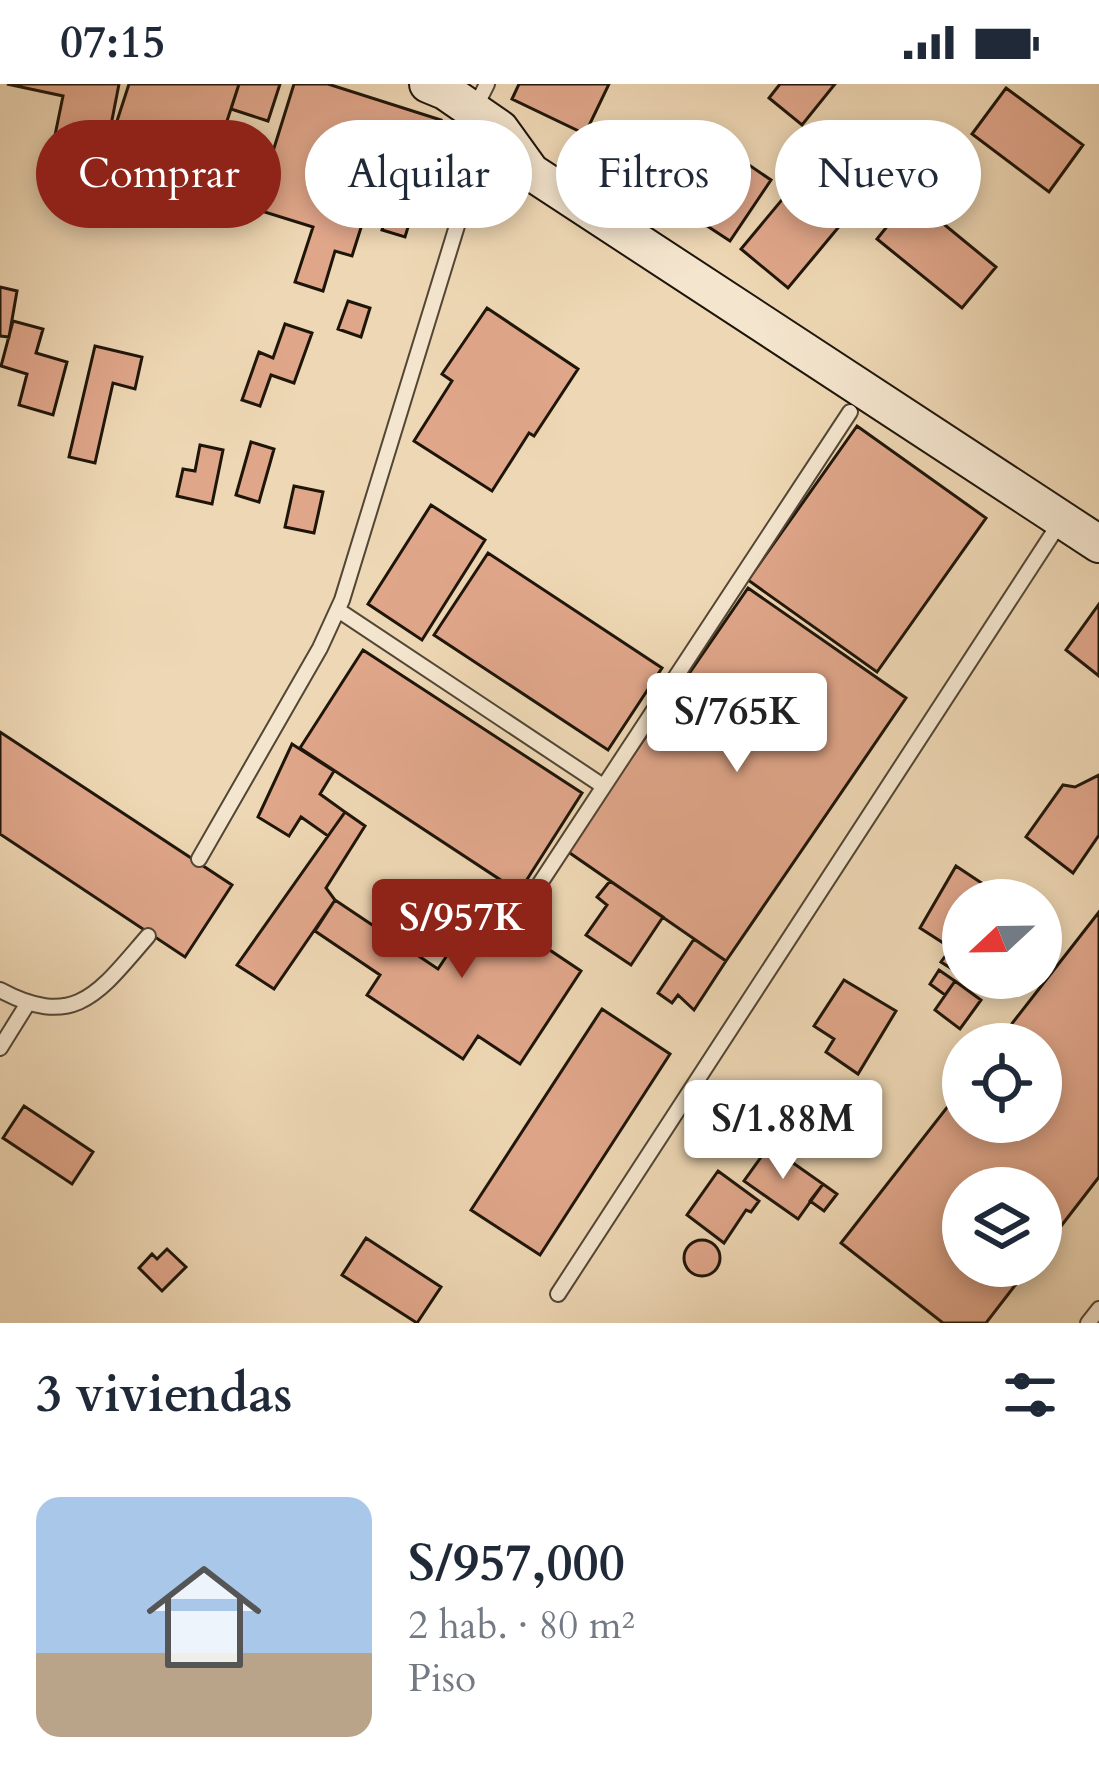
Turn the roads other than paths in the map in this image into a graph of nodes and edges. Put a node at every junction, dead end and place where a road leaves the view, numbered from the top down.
1 (428, 84) edge
2 (487, 108) edge
3 (850, 412) dead end
4 (1062, 520) junction
5 (1099, 544) edge
6 (338, 610) junction
7 (603, 786) junction
8 (199, 859) dead end
9 (535, 891) dead end
10 (148, 936) dead end
11 (0, 990) edge
12 (28, 1003) junction
13 (0, 1048) edge
14 (558, 1294) dead end
15 (1099, 1309) edge
16 (1088, 1323) edge

1 - 2 main road
2 - 4 main road
2 - 6 lane
3 - 7 lane
4 - 5 main road
4 - 14 lane
6 - 7 lane
6 - 8 lane
7 - 9 lane
10 - 12 lane
11 - 12 lane
12 - 13 lane
15 - 16 lane

